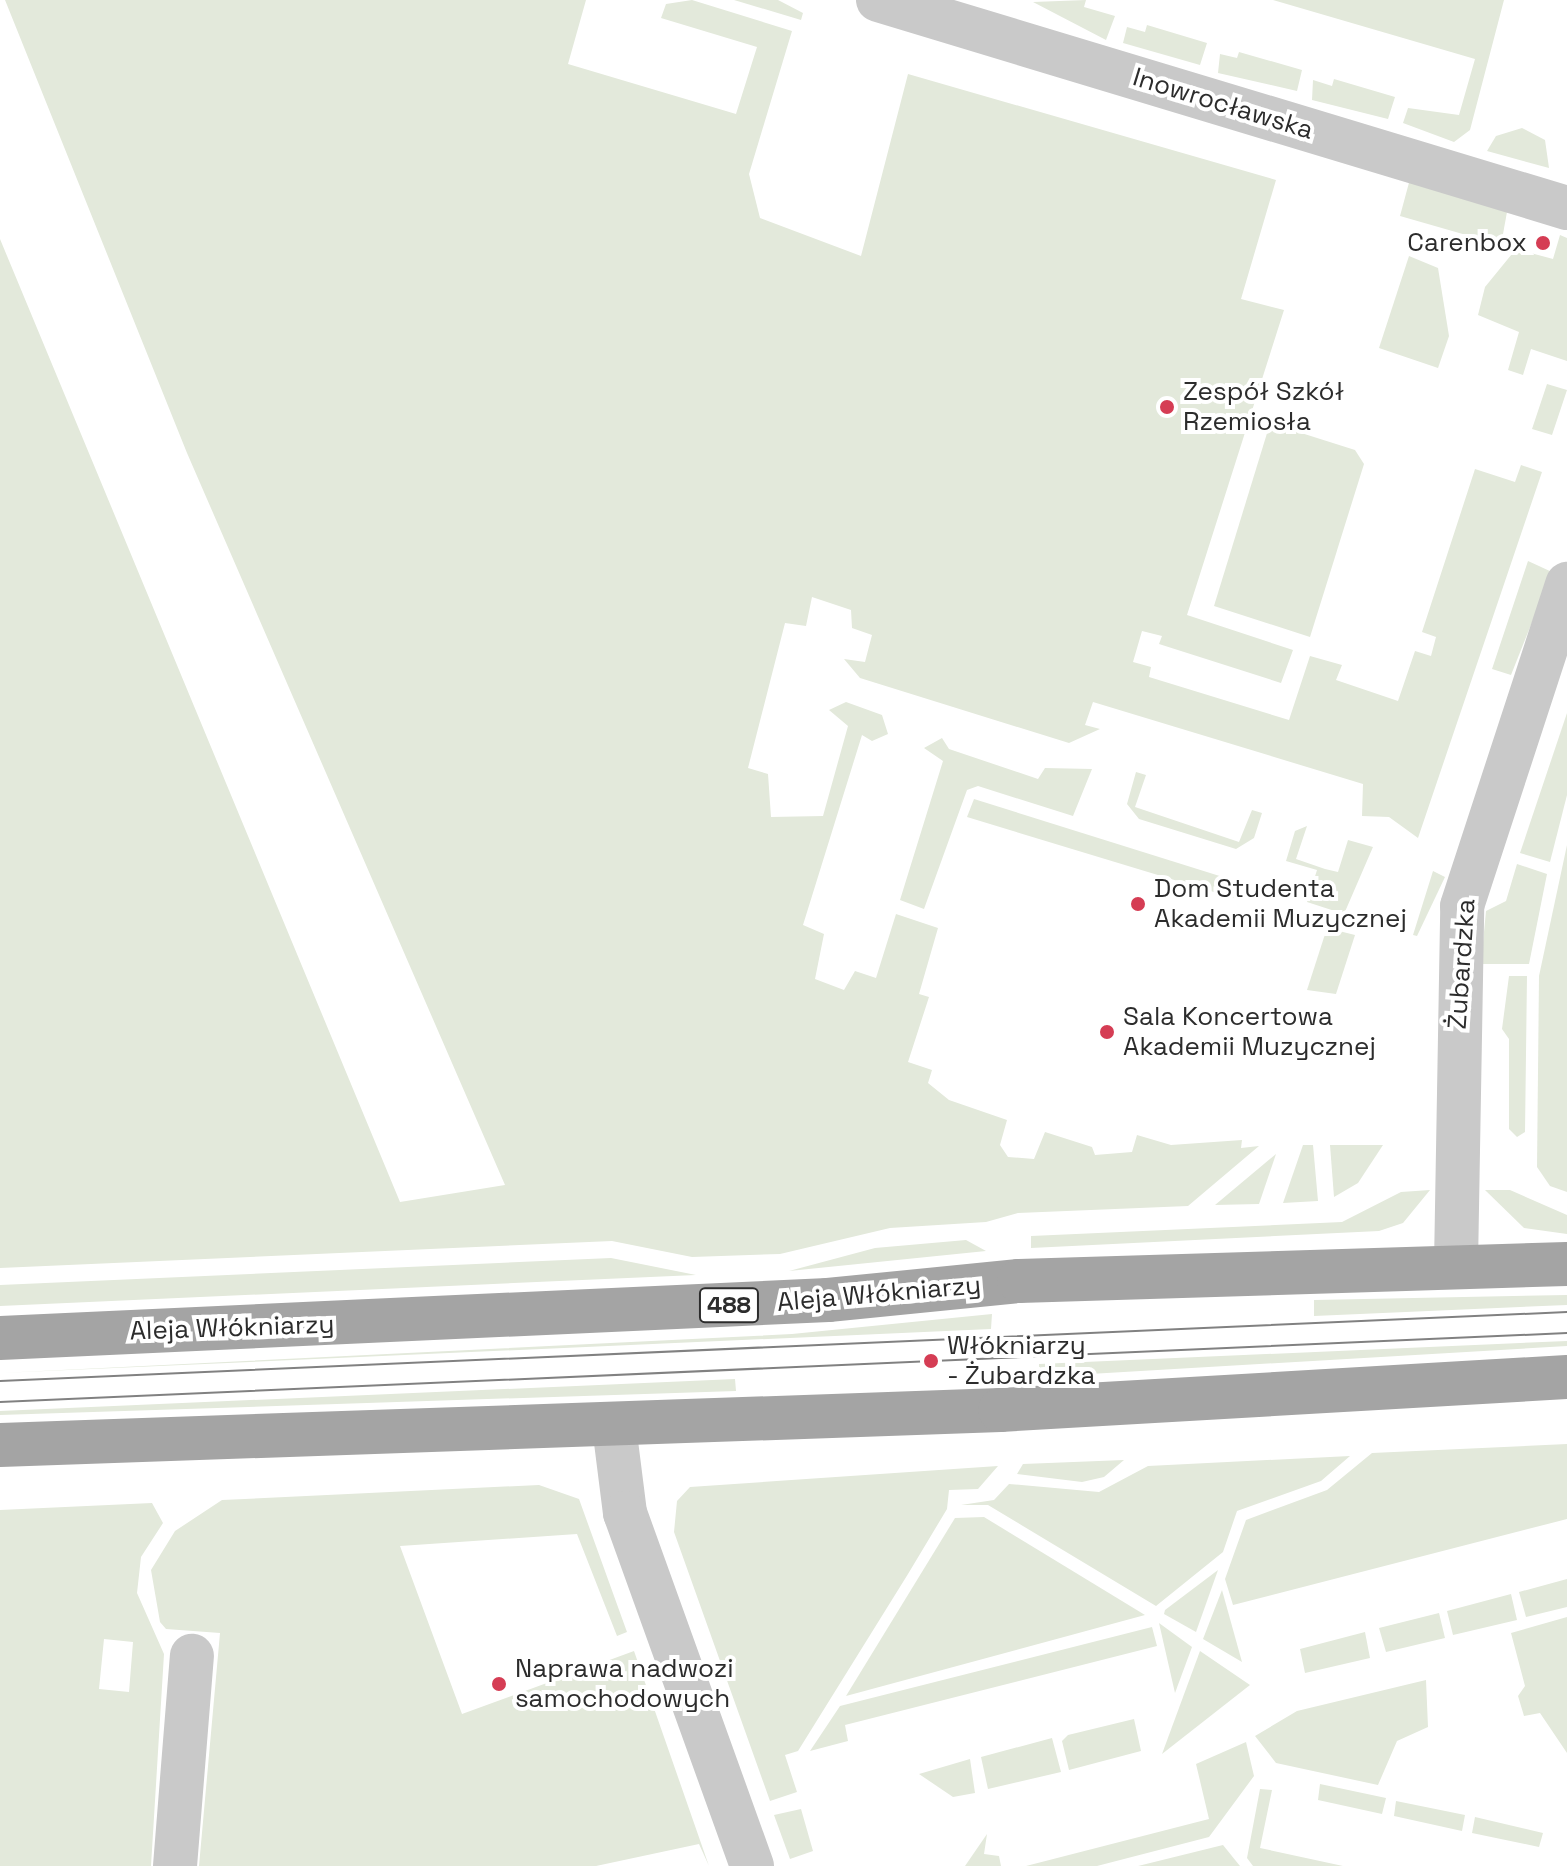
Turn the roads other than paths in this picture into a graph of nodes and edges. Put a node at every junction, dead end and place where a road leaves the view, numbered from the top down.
1 (878, 0) edge
2 (1567, 208) edge
3 (1567, 584) edge
4 (1567, 1264) edge
5 (1456, 1265) junction
6 (0, 1338) edge
7 (1567, 1377) edge
8 (614, 1426) junction
9 (0, 1445) edge
10 (192, 1656) dead end
11 (175, 1866) edge
12 (752, 1866) edge

1 - 2 street, Inowrocławska
3 - 5 street, Żubardzka
4 - 5 main road, Aleja Włókniarzy / 488
5 - 6 main road, Aleja Włókniarzy / 488
7 - 8 main road
8 - 9 main road
8 - 12 street
10 - 11 street

